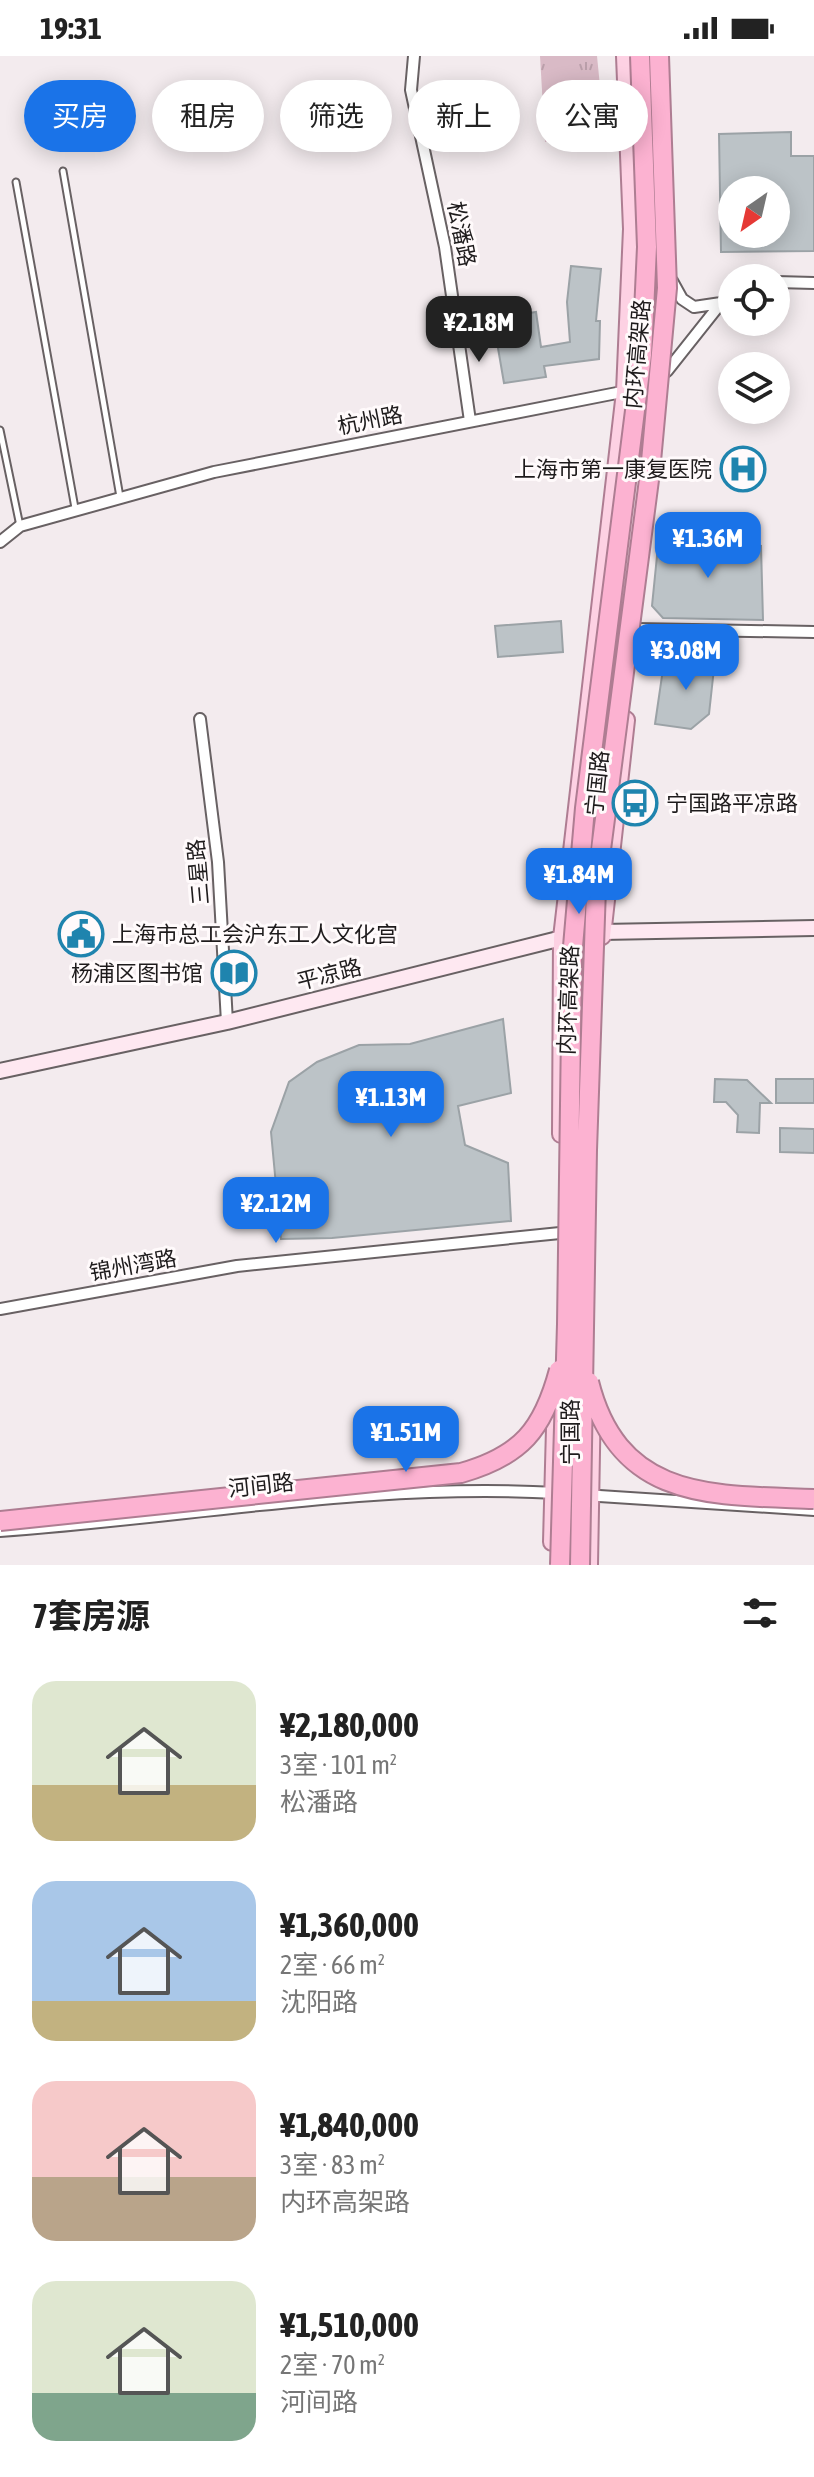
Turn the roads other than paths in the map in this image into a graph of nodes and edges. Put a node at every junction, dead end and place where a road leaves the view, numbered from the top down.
1 (414, 56) edge
2 (625, 56) edge
3 (640, 56) edge
4 (661, 56) edge
5 (63, 171) dead end
6 (16, 182) dead end
7 (671, 276) junction
8 (790, 282) edge
9 (814, 283) edge
10 (718, 303) edge
11 (718, 307) edge
12 (667, 371) junction
13 (625, 392) junction
14 (470, 421) junction
15 (0, 430) edge
16 (120, 497) junction
17 (76, 509) junction
18 (20, 526) junction
19 (0, 542) edge
20 (636, 629) junction
21 (814, 632) edge
22 (200, 719) dead end
23 (814, 928) edge
24 (602, 932) junction
25 (562, 938) junction
26 (227, 1022) junction
27 (0, 1071) edge
28 (560, 1233) junction
29 (0, 1309) edge
30 (567, 1324) junction
31 (586, 1349) junction
32 (553, 1493) junction
33 (592, 1496) junction
34 (814, 1499) edge
35 (814, 1510) edge
36 (0, 1521) edge
37 (0, 1531) edge
38 (552, 1565) edge
39 (560, 1565) edge
40 (580, 1565) edge
41 (589, 1565) edge

1 - 14 street, 松潘路
2 - 13 main road, 宁国路
3 - 30 highway, 内环高架路, bridge
4 - 7 main road, 宁国路
4 - 31 highway, 内环高架路, bridge
5 - 16 lane
6 - 17 lane
7 - 10 street
7 - 12 main road, 宁国路
8 - 9 street
11 - 12 street, 杭州路
12 - 13 street, 杭州路
12 - 20 main road, 宁国路
13 - 14 street, 杭州路
13 - 25 main road, 宁国路
14 - 16 street, 杭州路
15 - 18 lane
16 - 17 street, 杭州路
17 - 18 street, 杭州路
18 - 19 street, 杭州路
20 - 21 street
20 - 24 main road, 宁国路
22 - 26 street, 三星路
23 - 24 main road, 平凉路
24 - 25 main road, 平凉路
24 - 33 main road, 宁国路
25 - 26 main road, 平凉路
25 - 28 main road, 宁国路
26 - 27 main road, 平凉路
28 - 29 street, 锦州湾路
28 - 32 main road, 宁国路
30 - 36 highway, bridge
30 - 39 highway, 内环高架路, bridge
31 - 34 highway, bridge
31 - 40 highway, 内环高架路, bridge
32 - 33 street, 河间路
32 - 37 street, 河间路
32 - 38 main road, 宁国路
33 - 35 street, 河间路
33 - 41 main road, 宁国路

